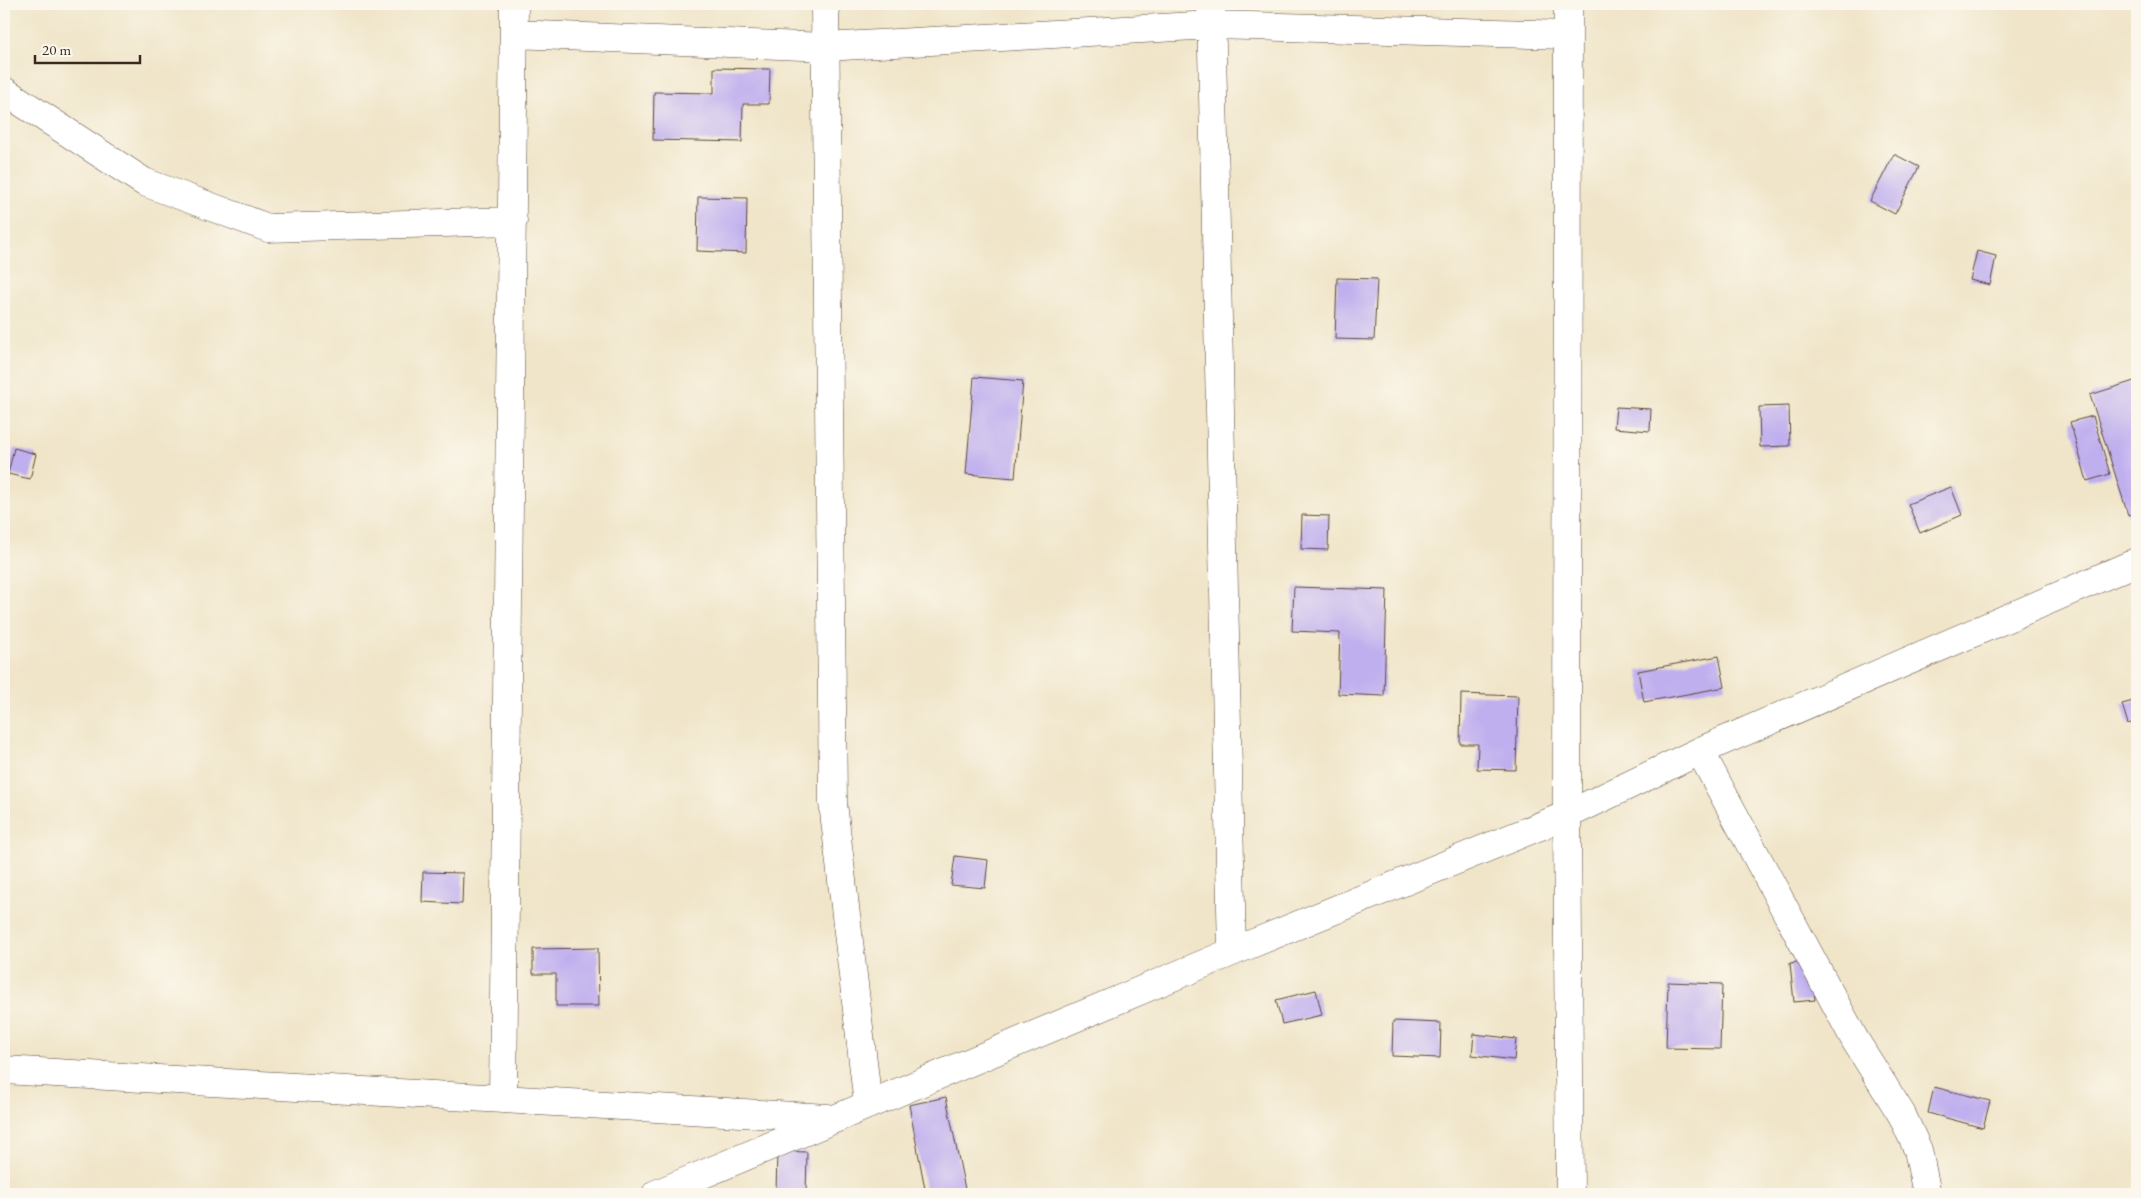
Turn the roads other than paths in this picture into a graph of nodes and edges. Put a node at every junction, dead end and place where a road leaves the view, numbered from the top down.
1 (514, 4) edge
2 (825, 4) edge
3 (1568, 4) edge
4 (1212, 15) edge
5 (515, 34) junction
6 (1567, 35) junction
7 (825, 48) junction
8 (4, 91) edge
9 (513, 221) junction
10 (2137, 562) edge
11 (1700, 751) junction
12 (1567, 815) junction
13 (1232, 952) junction
14 (4, 1070) edge
15 (503, 1099) junction
16 (868, 1105) junction
17 (836, 1119) junction
18 (656, 1194) edge
19 (1570, 1194) edge
20 (1926, 1194) edge

1 - 5 street
2 - 7 street
3 - 6 street
4 - 6 street
4 - 7 street
4 - 13 street
5 - 7 street
5 - 9 street
6 - 12 street
7 - 16 street
8 - 9 street
9 - 15 street
10 - 11 street
11 - 12 street
11 - 20 street
12 - 13 street
12 - 19 street
13 - 16 street
14 - 15 street
15 - 17 street
16 - 17 street
17 - 18 street

